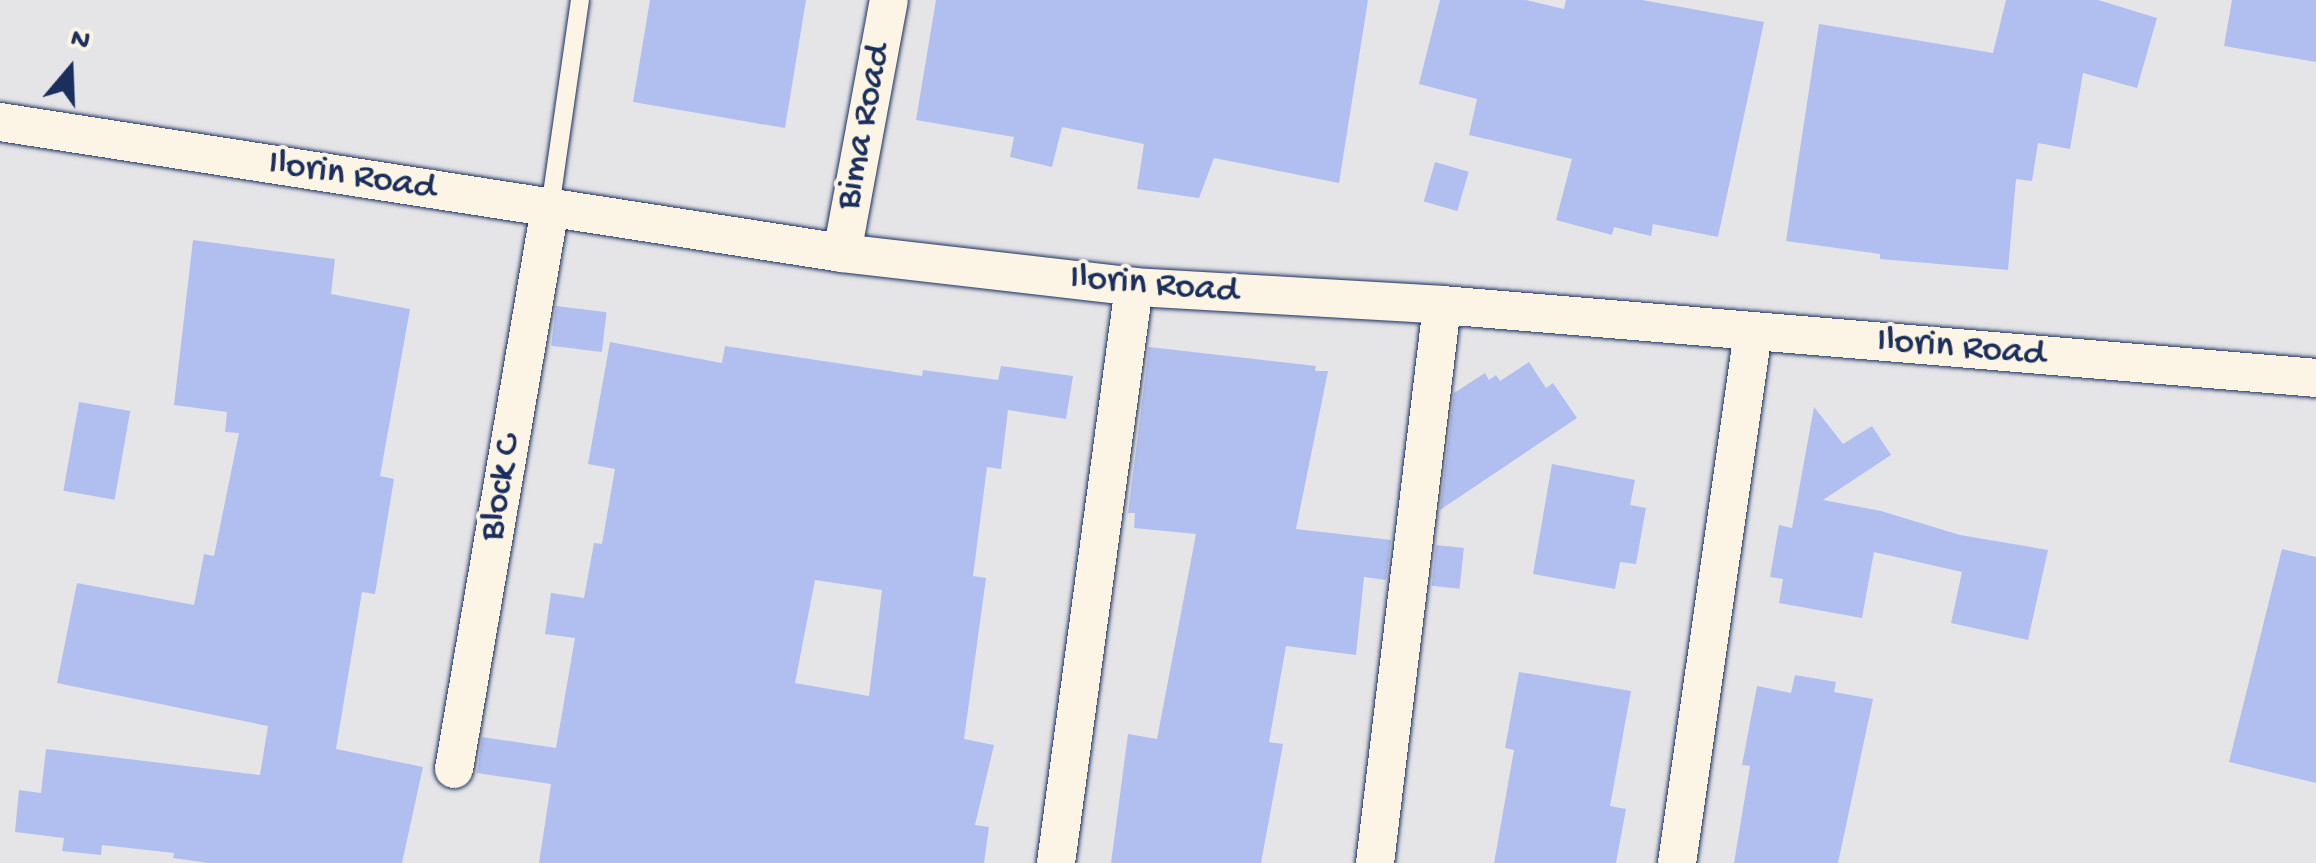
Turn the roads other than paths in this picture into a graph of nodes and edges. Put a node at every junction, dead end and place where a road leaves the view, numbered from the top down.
1 (580, 0) edge
2 (889, 0) edge
3 (0, 122) edge
4 (550, 208) junction
5 (842, 253) junction
6 (1134, 287) junction
7 (1442, 305) junction
8 (1752, 332) junction
9 (2316, 378) edge
10 (454, 769) dead end
11 (1056, 863) edge
12 (1374, 863) edge
13 (1677, 863) edge

1 - 4 lane
2 - 5 street, Bima Road
3 - 4 street, Ilorin Road
4 - 5 street, Ilorin Road
4 - 10 street, Block C
5 - 6 street, Ilorin Road
6 - 7 street, Ilorin Road
6 - 11 street
7 - 8 street, Ilorin Road
7 - 12 street
8 - 9 street, Ilorin Road
8 - 13 street

